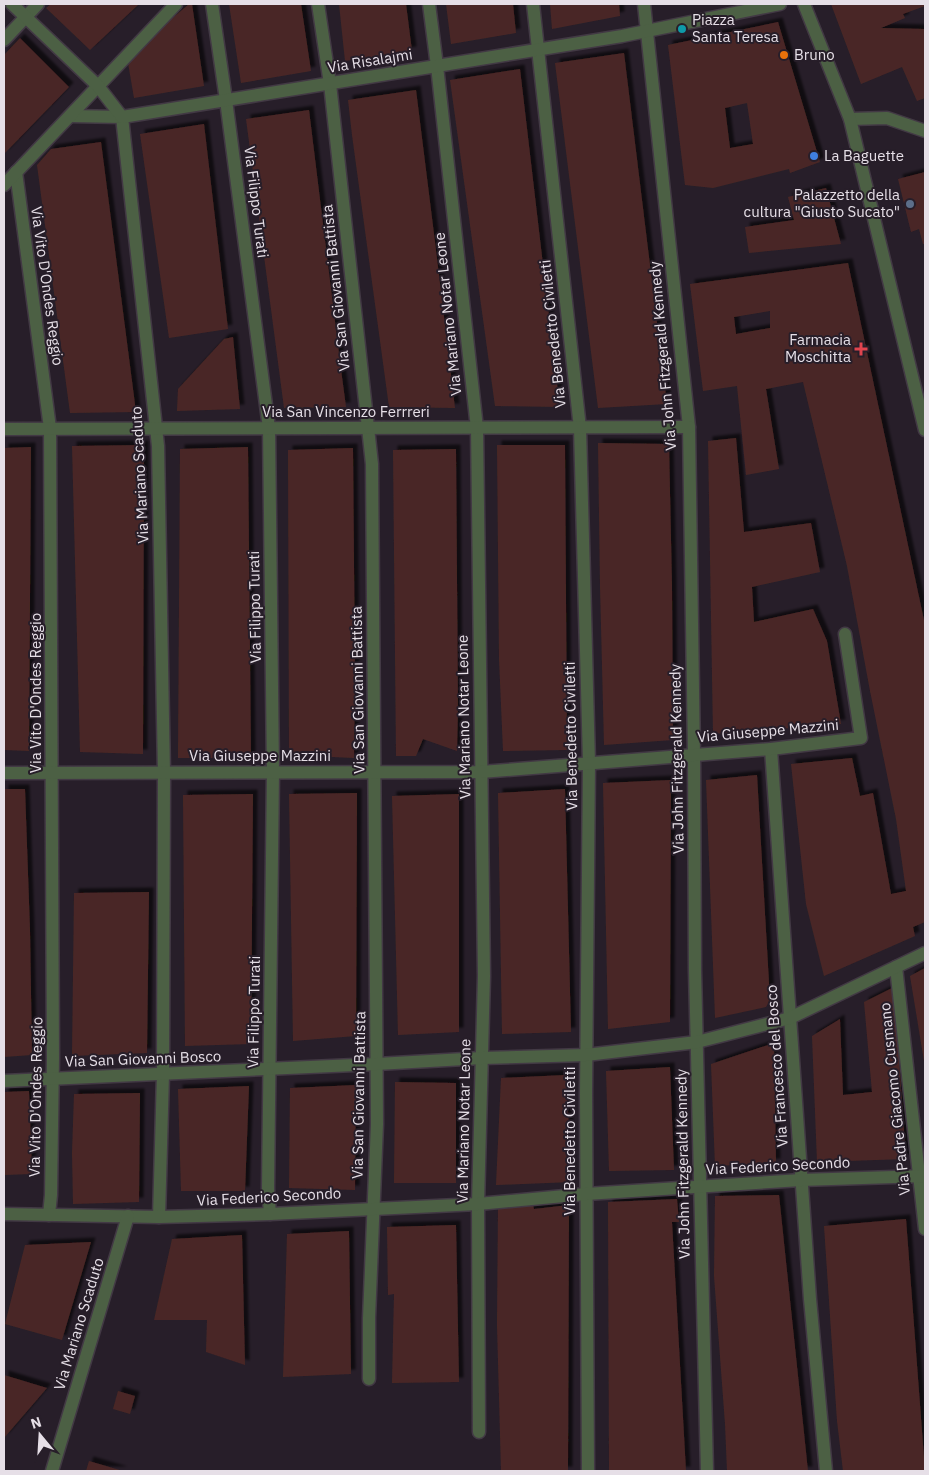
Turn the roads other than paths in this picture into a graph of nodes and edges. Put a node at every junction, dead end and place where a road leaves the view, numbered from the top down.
1 (12, 4) edge
2 (38, 4) edge
3 (176, 4) edge
4 (212, 4) edge
5 (318, 4) edge
6 (429, 4) edge
7 (533, 4) edge
8 (644, 4) edge
9 (780, 4) edge
10 (804, 4) edge
11 (26, 17) junction
12 (646, 31) junction
13 (4, 40) edge
14 (537, 50) junction
15 (437, 66) junction
16 (330, 84) junction
17 (98, 86) junction
18 (226, 100) junction
19 (70, 116) junction
20 (122, 117) junction
21 (850, 119) junction
22 (925, 130) edge
23 (16, 172) junction
24 (4, 185) edge
25 (50, 428) junction
26 (156, 428) junction
27 (269, 428) junction
28 (368, 428) junction
29 (477, 428) junction
30 (580, 428) junction
31 (689, 428) junction
32 (4, 429) edge
33 (925, 430) edge
34 (845, 634) dead end
35 (771, 749) junction
36 (694, 754) junction
37 (589, 762) junction
38 (273, 772) junction
39 (375, 772) junction
40 (481, 772) junction
41 (4, 773) edge
42 (53, 773) junction
43 (164, 773) junction
44 (925, 953) edge
45 (896, 967) junction
46 (790, 1018) junction
47 (697, 1042) junction
48 (586, 1055) junction
49 (482, 1058) junction
50 (377, 1064) junction
51 (269, 1070) junction
52 (163, 1074) junction
53 (53, 1079) junction
54 (4, 1081) edge
55 (922, 1177) edge
56 (801, 1180) junction
57 (700, 1186) junction
58 (586, 1194) junction
59 (478, 1204) junction
60 (373, 1208) junction
61 (4, 1214) edge
62 (49, 1214) junction
63 (270, 1214) junction
64 (128, 1216) junction
65 (159, 1218) junction
66 (925, 1229) edge
67 (369, 1379) dead end
68 (479, 1432) dead end
69 (52, 1471) edge
70 (588, 1471) edge
71 (707, 1471) edge
72 (826, 1471) edge

1 - 11 street
2 - 11 street
3 - 17 street
4 - 18 street, Via Filippo Turati
5 - 16 street, Via San Giovanni Battista
6 - 15 street, Via Mariano Notar Leone
7 - 14 street, Via Benedetto Civiletti
8 - 12 street, Via John Fitzgerald Kennedy
9 - 12 street
10 - 21 street
11 - 13 street
11 - 17 street
12 - 14 street, Via Risalajmi
12 - 31 street, Via John Fitzgerald Kennedy
14 - 15 street, Via Risalajmi
14 - 30 street, Via Benedetto Civiletti
15 - 16 street, Via Risalajmi
15 - 29 street, Via Mariano Notar Leone
16 - 18 street, Via Risalajmi
16 - 28 street, Via San Giovanni Battista
17 - 19 street
17 - 20 street
18 - 20 street, Via Risalajmi
18 - 27 street, Via Filippo Turati
19 - 20 street, Via Risalajmi
19 - 23 street
20 - 26 street, Via Mariano Scaduto
21 - 22 street
21 - 33 street
23 - 24 street
23 - 25 street, Via Vito D'Ondes Reggio
25 - 26 street, Via San Vincenzo Ferrreri
25 - 32 street, Via San Vincenzo Ferrreri
25 - 42 street, Via Vito D'Ondes Reggio
26 - 27 street, Via San Vincenzo Ferrreri
26 - 43 street, Via Mariano Scaduto
27 - 28 street, Via San Vincenzo Ferrreri
27 - 38 street, Via Filippo Turati
28 - 29 street, Via San Vincenzo Ferrreri
28 - 39 street, Via San Giovanni Battista
29 - 30 street, Via San Vincenzo Ferrreri
29 - 40 street, Via Mariano Notar Leone
30 - 31 street, Via San Vincenzo Ferrreri
30 - 37 street, Via Benedetto Civiletti
31 - 36 street, Via John Fitzgerald Kennedy
34 - 35 street, Via Giuseppe Mazzini
35 - 36 street, Via Giuseppe Mazzini
35 - 46 street, Via Francesco del Bosco
36 - 37 street, Via Giuseppe Mazzini
36 - 47 street, Via John Fitzgerald Kennedy
37 - 40 street, Via Giuseppe Mazzini
37 - 48 street, Via Benedetto Civiletti
38 - 39 street, Via Giuseppe Mazzini
38 - 43 street, Via Giuseppe Mazzini
38 - 51 street, Via Filippo Turati
39 - 40 street, Via Giuseppe Mazzini
39 - 50 street, Via San Giovanni Battista
40 - 49 street, Via Mariano Notar Leone
41 - 42 street, Via Giuseppe Mazzini
42 - 43 street, Via Giuseppe Mazzini
42 - 53 street, Via Vito D'Ondes Reggio
43 - 52 street, Via Mariano Scaduto
44 - 45 street, Via San Giovanni Bosco
45 - 46 street, Via San Giovanni Bosco
45 - 55 street, Via Padre Giacomo Cusmano
46 - 47 street, Via San Giovanni Bosco
46 - 56 street, Via Francesco del Bosco
47 - 48 street, Via San Giovanni Bosco
47 - 57 street, Via John Fitzgerald Kennedy
48 - 49 street, Via San Giovanni Bosco
48 - 58 street, Via Benedetto Civiletti
49 - 50 street, Via San Giovanni Bosco
49 - 59 street, Via Mariano Notar Leone
50 - 51 street, Via San Giovanni Bosco
50 - 60 street, Via San Giovanni Battista
51 - 52 street, Via San Giovanni Bosco
51 - 63 street, Via Filippo Turati
52 - 53 street, Via San Giovanni Bosco
52 - 65 street, Via Mariano Scaduto
53 - 54 street, Via San Giovanni Bosco
53 - 62 street, Via Vito D'Ondes Reggio
55 - 56 street, Via Federico Secondo
55 - 66 street, Via Padre Giacomo Cusmano
56 - 57 street, Via Federico Secondo
56 - 72 street, Via Francesco del Bosco
57 - 58 street, Via Federico Secondo
57 - 71 street, Via John Fitzgerald Kennedy
58 - 59 street, Via Federico Secondo
58 - 70 street, Via Benedetto Civiletti
59 - 60 street, Via Federico Secondo
59 - 68 street, Via Mariano Notar Leone
60 - 63 street, Via Federico Secondo
60 - 67 street, Via San Giovanni Battista
61 - 62 street, Via Federico Secondo
62 - 64 street, Via Federico Secondo
63 - 65 street, Via Federico Secondo
64 - 65 street, Via Federico Secondo
64 - 69 street, Via Mariano Scaduto

